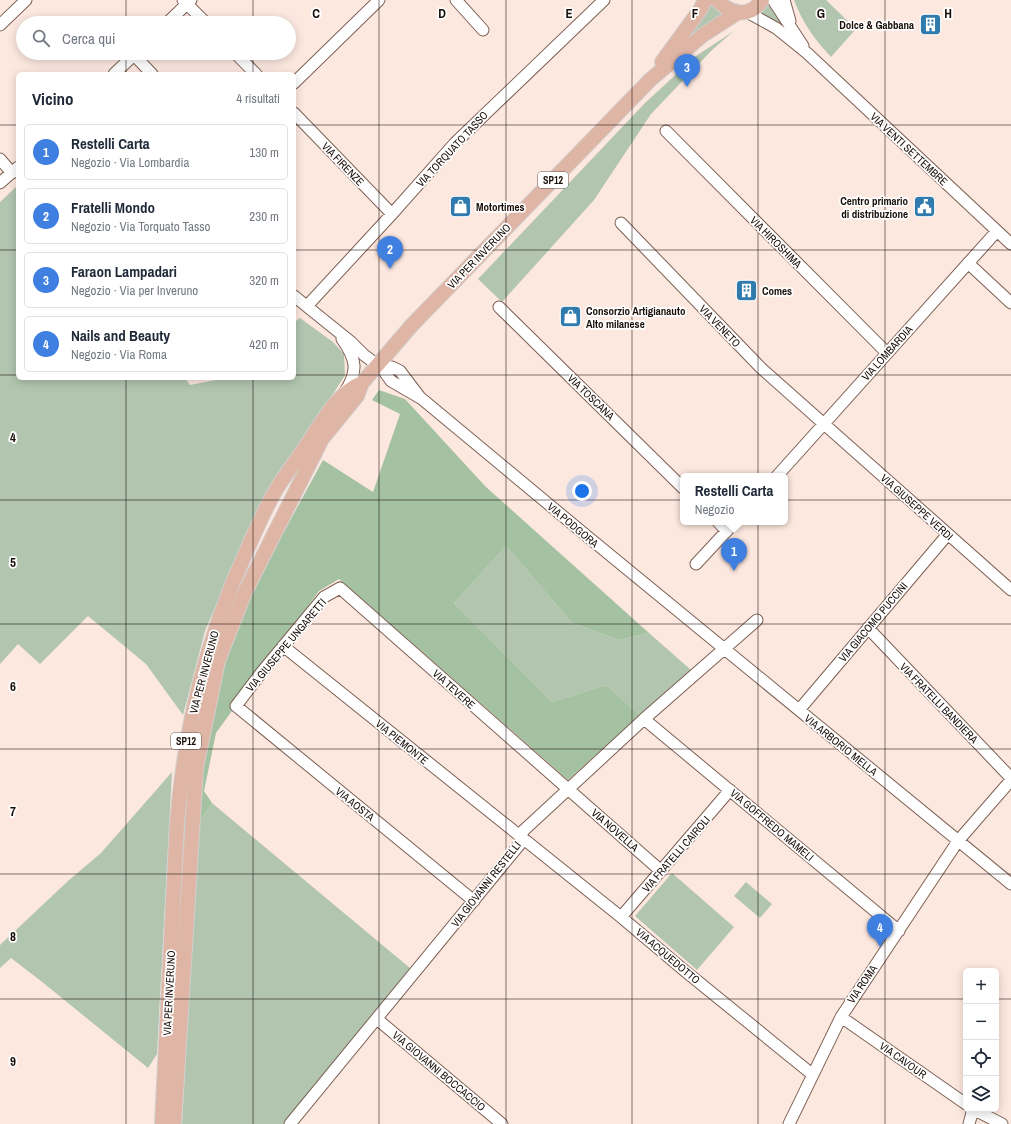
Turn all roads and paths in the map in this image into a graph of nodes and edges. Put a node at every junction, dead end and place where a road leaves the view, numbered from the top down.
1 (26, 0) edge
2 (379, 0) edge
3 (456, 0) edge
4 (604, 0) edge
5 (705, 0) edge
6 (717, 0) edge
7 (762, 0) edge
8 (773, 0) edge
9 (784, 0) edge
10 (187, 1) edge
11 (742, 12) junction
12 (173, 16) edge
13 (200, 16) edge
14 (0, 25) edge
15 (483, 30) dead end
16 (794, 33) junction
17 (807, 53) junction
18 (129, 60) edge
19 (140, 60) edge
20 (242, 60) edge
21 (116, 72) edge
22 (150, 72) edge
23 (254, 72) edge
24 (650, 80) junction
25 (296, 81) edge
26 (296, 115) edge
27 (666, 131) dead end
28 (0, 159) edge
29 (15, 170) edge
30 (0, 184) edge
31 (392, 214) junction
32 (621, 223) dead end
33 (997, 230) junction
34 (1011, 244) edge
35 (968, 263) junction
36 (296, 298) edge
37 (1011, 303) edge
38 (307, 306) junction
39 (499, 307) dead end
40 (336, 330) junction
41 (887, 353) junction
42 (379, 364) junction
43 (362, 383) junction
44 (343, 396) junction
45 (824, 423) junction
46 (780, 473) edge
47 (680, 485) edge
48 (721, 525) edge
49 (732, 525) edge
50 (727, 531) junction
51 (948, 534) junction
52 (696, 564) dead end
53 (340, 588) joint
54 (1011, 590) edge
55 (757, 620) dead end
56 (868, 628) junction
57 (283, 646) junction
58 (724, 649) junction
59 (236, 706) joint
60 (799, 710) junction
61 (644, 719) junction
62 (1011, 781) edge
63 (568, 789) junction
64 (730, 790) junction
65 (522, 837) junction
66 (958, 841) junction
67 (661, 871) junction
68 (1011, 884) edge
69 (474, 901) junction
70 (621, 917) junction
71 (899, 930) junction
72 (841, 1017) junction
73 (377, 1019) junction
74 (813, 1075) junction
75 (963, 1102) edge
76 (972, 1112) edge
77 (979, 1112) edge
78 (162, 1124) edge
79 (174, 1124) edge
80 (290, 1124) edge
81 (502, 1124) edge
82 (789, 1124) edge
83 (969, 1124) edge
84 (1002, 1124) edge

1 - 14 street
2 - 25 street
3 - 15 street
4 - 31 street, VIA TORQUATO TASSO
5 - 24 main road, VIA PER INVERUNO / SP12
6 - 11 main road
7 - 11 main road, VIA PER INVERUNO
8 - 16 street, VIA VENTI SETTEMBRE
9 - 16 street
10 - 12 street
10 - 13 street
11 - 17 street, VIA VENTI SETTEMBRE
11 - 24 main road, VIA PER INVERUNO / SP12
16 - 17 street, VIA VENTI SETTEMBRE
17 - 33 street, VIA VENTI SETTEMBRE
18 - 21 street
19 - 22 street
20 - 23 street
24 - 42 main road, VIA PER INVERUNO / SP12
26 - 31 street, VIA FIRENZE
27 - 41 street, VIA HIROSHIMA
28 - 29 street
29 - 30 street
31 - 38 street, VIA TORQUATO TASSO
32 - 45 street, VIA VENETO
33 - 34 street, VIA VENTI SETTEMBRE
33 - 35 street, VIA LOMBARDIA
35 - 37 street
35 - 41 street, VIA LOMBARDIA
36 - 38 street, VIA PODGORA
38 - 40 street, VIA PODGORA
39 - 47 street, VIA TOSCANA
40 - 42 street, VIA PODGORA
40 - 44 street
41 - 45 street, VIA LOMBARDIA
42 - 43 main road, VIA PER INVERUNO / SP12
42 - 58 street, VIA PODGORA
43 - 44 main road, VIA PER INVERUNO / SP12
43 - 79 main road, VIA PER INVERUNO / SP12
44 - 78 main road, VIA PER INVERUNO / SP12
45 - 46 street, VIA LOMBARDIA
45 - 51 street, VIA GIUSEPPE VERDI
48 - 50 street
49 - 50 street
50 - 52 street
51 - 54 street, VIA GIUSEPPE VERDI
51 - 56 street, VIA GIACOMO PUCCINI
53 - 57 street, VIA GIUSEPPE UNGARETTI
53 - 63 street, VIA TEVERE
55 - 58 street, VIA GIOVANNI RESTELLI
56 - 60 street, VIA GIACOMO PUCCINI
56 - 62 street, VIA FRATELLI BANDIERA
57 - 59 street, VIA GIUSEPPE UNGARETTI
57 - 65 street, VIA PIEMONTE
58 - 60 street, VIA ARBORIO MELLA
58 - 61 street, VIA GIOVANNI RESTELLI
59 - 69 street, VIA AOSTA
60 - 66 street, VIA ARBORIO MELLA
61 - 63 street, VIA GIOVANNI RESTELLI
61 - 64 street, VIA GOFFREDO MAMELI
62 - 66 street, VIA ROMA
63 - 65 street, VIA GIOVANNI RESTELLI
63 - 67 street, VIA NOVELLA
64 - 67 street, VIA FRATELLI CAIROLI
64 - 71 street, VIA GOFFREDO MAMELI
65 - 69 street, VIA GIOVANNI RESTELLI
65 - 70 street, VIA ACQUEDOTTO
66 - 68 street, VIA ARBORIO MELLA
66 - 71 street, VIA ROMA
67 - 70 street, VIA FRATELLI CAIROLI
69 - 73 street, VIA GIOVANNI RESTELLI
70 - 74 street, VIA ACQUEDOTTO
71 - 72 street, VIA ROMA
72 - 74 street, VIA ROMA
72 - 75 street, VIA CAVOUR
73 - 80 street, VIA GIOVANNI RESTELLI
73 - 81 street, VIA GIOVANNI BOCCACCIO
74 - 82 street, VIA ROMA
76 - 83 street
77 - 84 street

